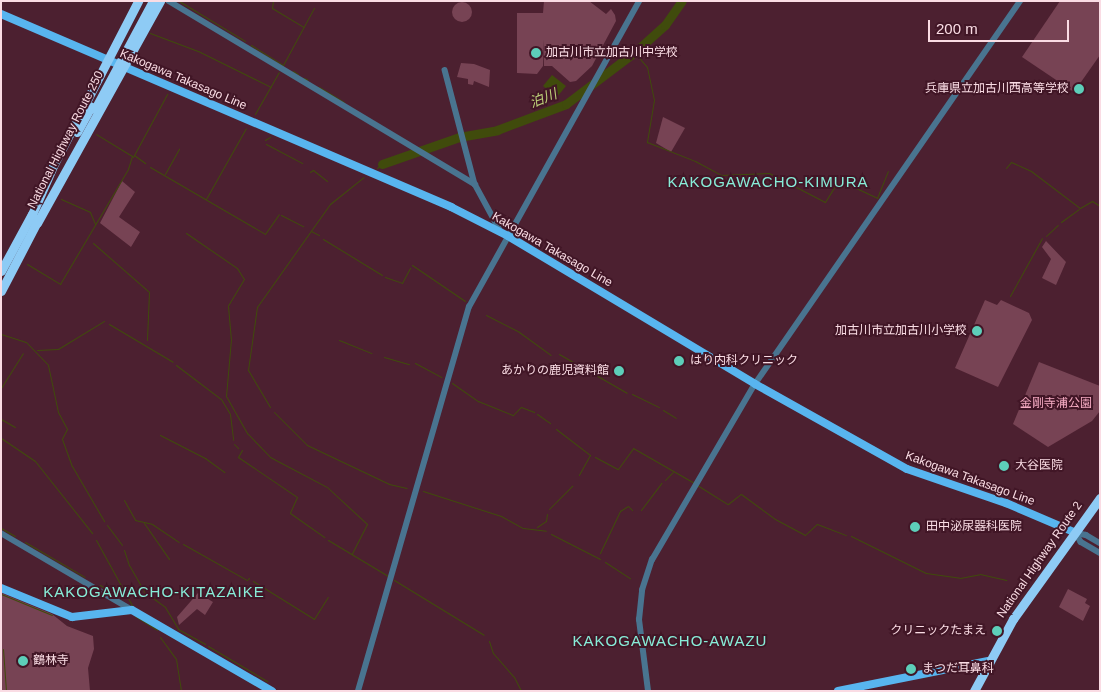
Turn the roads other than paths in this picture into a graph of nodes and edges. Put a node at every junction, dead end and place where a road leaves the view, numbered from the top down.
1 (138, 1) edge
2 (146, 1) edge
3 (153, 1) edge
4 (160, 1) edge
5 (170, 1) edge
6 (639, 1) edge
7 (1020, 1) edge
8 (1, 14) edge
9 (107, 60) junction
10 (125, 66) junction
11 (445, 70) dead end
12 (93, 108) junction
13 (475, 184) junction
14 (33, 221) junction
15 (508, 236) junction
16 (1, 271) edge
17 (1, 291) edge
18 (755, 384) junction
19 (1100, 498) edge
20 (1, 533) edge
21 (1076, 533) junction
22 (1100, 543) edge
23 (1100, 553) edge
24 (1, 588) edge
25 (132, 610) junction
26 (988, 661) junction
27 (272, 691) edge
28 (358, 691) edge
29 (648, 691) edge
30 (838, 691) edge
31 (974, 691) edge

1 - 9 highway
2 - 12 highway, National Highway Route 250
3 - 12 highway, National Highway Route 250, bridge
4 - 10 highway
5 - 13 street
6 - 15 street
7 - 18 street
8 - 9 main road, Kakogawa Takasago Line
9 - 10 main road, Kakogawa Takasago Line
9 - 14 highway
10 - 14 highway
10 - 15 main road, Kakogawa Takasago Line
11 - 13 street
12 - 14 highway, National Highway Route 250
13 - 15 street
14 - 16 highway, National Highway Route 250
14 - 17 highway, National Highway Route 250
15 - 18 main road, Kakogawa Takasago Line
15 - 28 street
18 - 21 main road, Kakogawa Takasago Line
18 - 29 street
19 - 21 highway, National Highway Route 2
20 - 25 street
21 - 22 street
21 - 23 street
21 - 26 highway, National Highway Route 2
24 - 25 main road
25 - 27 main road
26 - 30 main road
26 - 31 highway, National Highway Route 2

